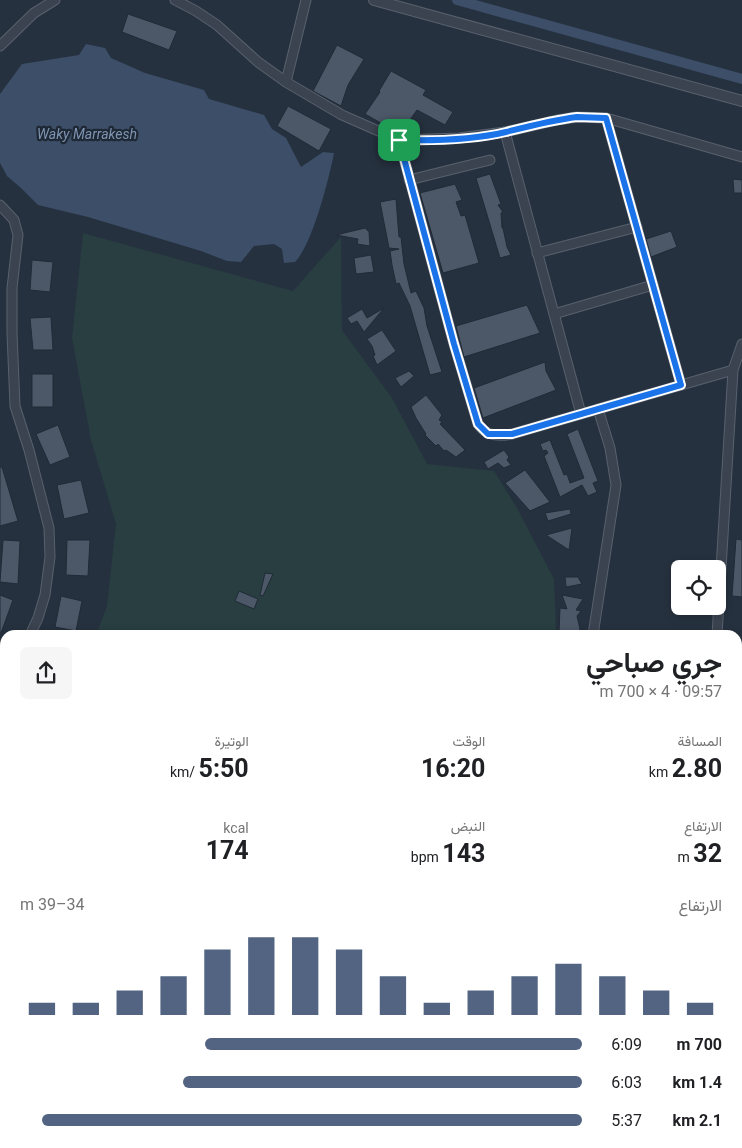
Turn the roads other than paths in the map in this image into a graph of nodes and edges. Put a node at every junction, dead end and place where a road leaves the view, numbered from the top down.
1 (55, 0) edge
2 (175, 0) edge
3 (306, 0) edge
4 (374, 0) edge
5 (0, 46) edge
6 (286, 82) junction
7 (742, 101) edge
8 (606, 118) junction
9 (504, 132) junction
10 (399, 140) junction
11 (742, 157) edge
12 (490, 160) dead end
13 (410, 180) junction
14 (0, 205) edge
15 (637, 227) junction
16 (537, 253) junction
17 (653, 285) junction
18 (554, 314) junction
19 (742, 344) edge
20 (733, 370) junction
21 (681, 385) junction
22 (598, 409) junction
23 (581, 414) junction
24 (32, 630) edge
25 (594, 630) edge
26 (717, 630) edge

1 - 5 street
2 - 6 street
3 - 6 street
4 - 7 street
6 - 10 street
8 - 9 street
8 - 11 street
8 - 15 street
9 - 10 street
9 - 16 street
10 - 13 street
12 - 13 street
13 - 23 street
14 - 24 street
15 - 16 street
15 - 17 street
16 - 18 street
17 - 18 street
17 - 21 street
18 - 23 street
19 - 20 street
20 - 21 street
20 - 26 street
21 - 22 street
22 - 23 street
22 - 25 street

